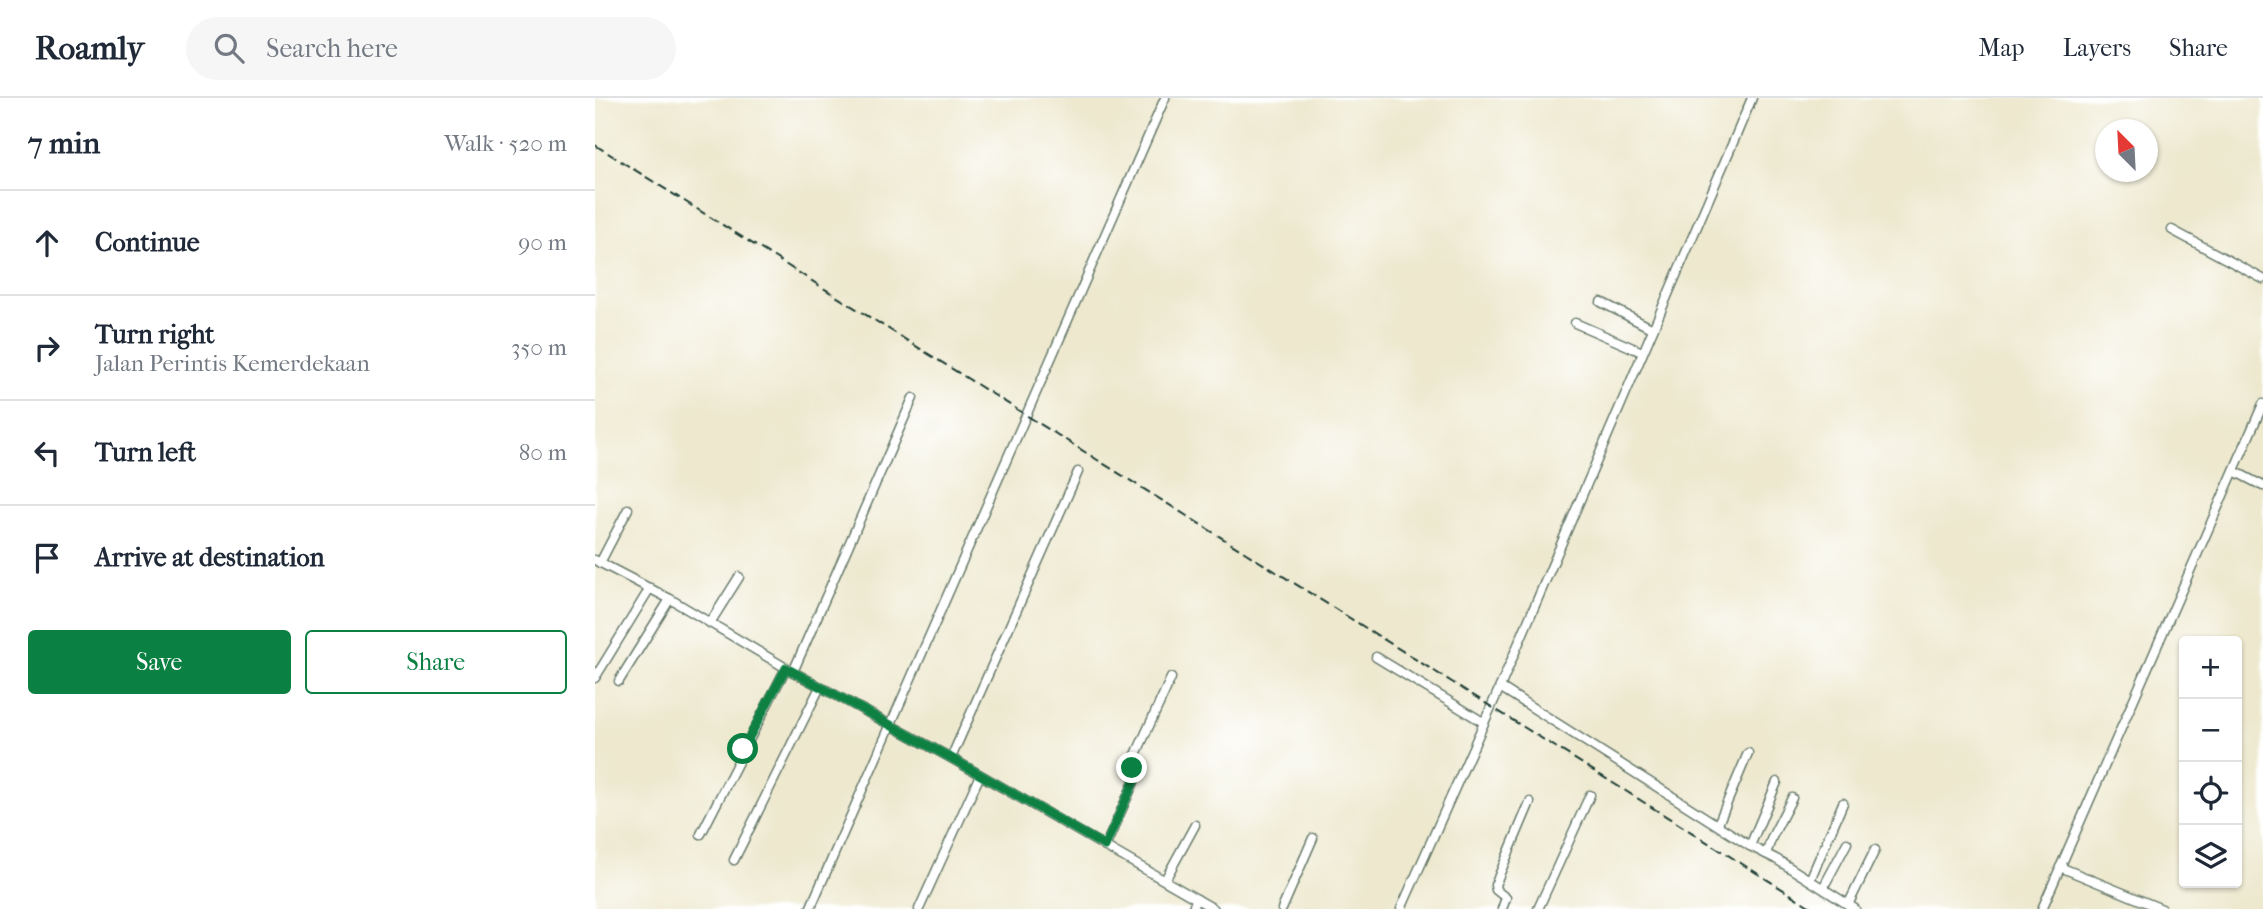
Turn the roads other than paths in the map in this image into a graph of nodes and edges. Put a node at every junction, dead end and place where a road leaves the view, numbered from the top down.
1 (1165, 98) edge
2 (1752, 98) edge
3 (2172, 230) dead end
4 (2263, 279) edge
5 (1601, 302) dead end
6 (1575, 323) dead end
7 (1653, 329) junction
8 (1642, 352) junction
9 (913, 398) dead end
10 (2263, 404) edge
11 (2234, 471) junction
12 (1078, 472) dead end
13 (2263, 486) edge
14 (628, 509) dead end
15 (597, 561) edge
16 (739, 577) dead end
17 (650, 588) junction
18 (670, 599) junction
19 (710, 623) junction
20 (1376, 657) dead end
21 (790, 670) junction
22 (595, 678) edge
23 (1171, 678) dead end
24 (619, 681) dead end
25 (820, 687) junction
26 (1500, 687) junction
27 (1483, 722) junction
28 (890, 724) junction
29 (1748, 753) dead end
30 (951, 758) junction
31 (980, 775) junction
32 (1777, 782) dead end
33 (1590, 795) dead end
34 (1792, 798) dead end
35 (1529, 802) dead end
36 (1843, 803) dead end
37 (1718, 824) junction
38 (1195, 825) dead end
39 (701, 834) dead end
40 (1313, 838) dead end
41 (1847, 843) dead end
42 (1105, 846) junction
43 (1750, 846) junction
44 (1875, 850) dead end
45 (1766, 854) junction
46 (734, 860) dead end
47 (2060, 867) junction
48 (1165, 880) junction
49 (1810, 880) junction
50 (1823, 888) junction
51 (1198, 900) junction
52 (1852, 907) edge
53 (810, 909) edge
54 (919, 909) edge
55 (1192, 909) edge
56 (1214, 909) edge
57 (1282, 909) edge
58 (1401, 909) edge
59 (1502, 909) edge
60 (1538, 909) edge
61 (2042, 909) edge
62 (2162, 909) edge

1 - 28 street
2 - 7 street
3 - 4 street
5 - 7 street
6 - 8 street
7 - 8 street
8 - 26 street
9 - 21 street
10 - 11 street
11 - 13 street
11 - 47 street
12 - 30 street
14 - 15 street
15 - 17 street
16 - 19 street
17 - 18 street
17 - 22 street
18 - 19 street
18 - 24 street
19 - 21 street
20 - 27 street
21 - 25 street
21 - 39 street
23 - 42 street
25 - 28 street
25 - 46 street
26 - 27 street
26 - 37 street
27 - 58 street
28 - 30 street
28 - 53 street
29 - 37 street
30 - 31 street
31 - 42 street
31 - 54 street
32 - 43 street
33 - 60 street
34 - 45 street
35 - 59 street
36 - 49 street
37 - 43 street
38 - 48 street
40 - 57 street
41 - 50 street
42 - 48 street
43 - 45 street
44 - 52 street
45 - 49 street
47 - 61 street
47 - 62 street
48 - 51 street
49 - 50 street
50 - 52 street
51 - 55 street
51 - 56 street

